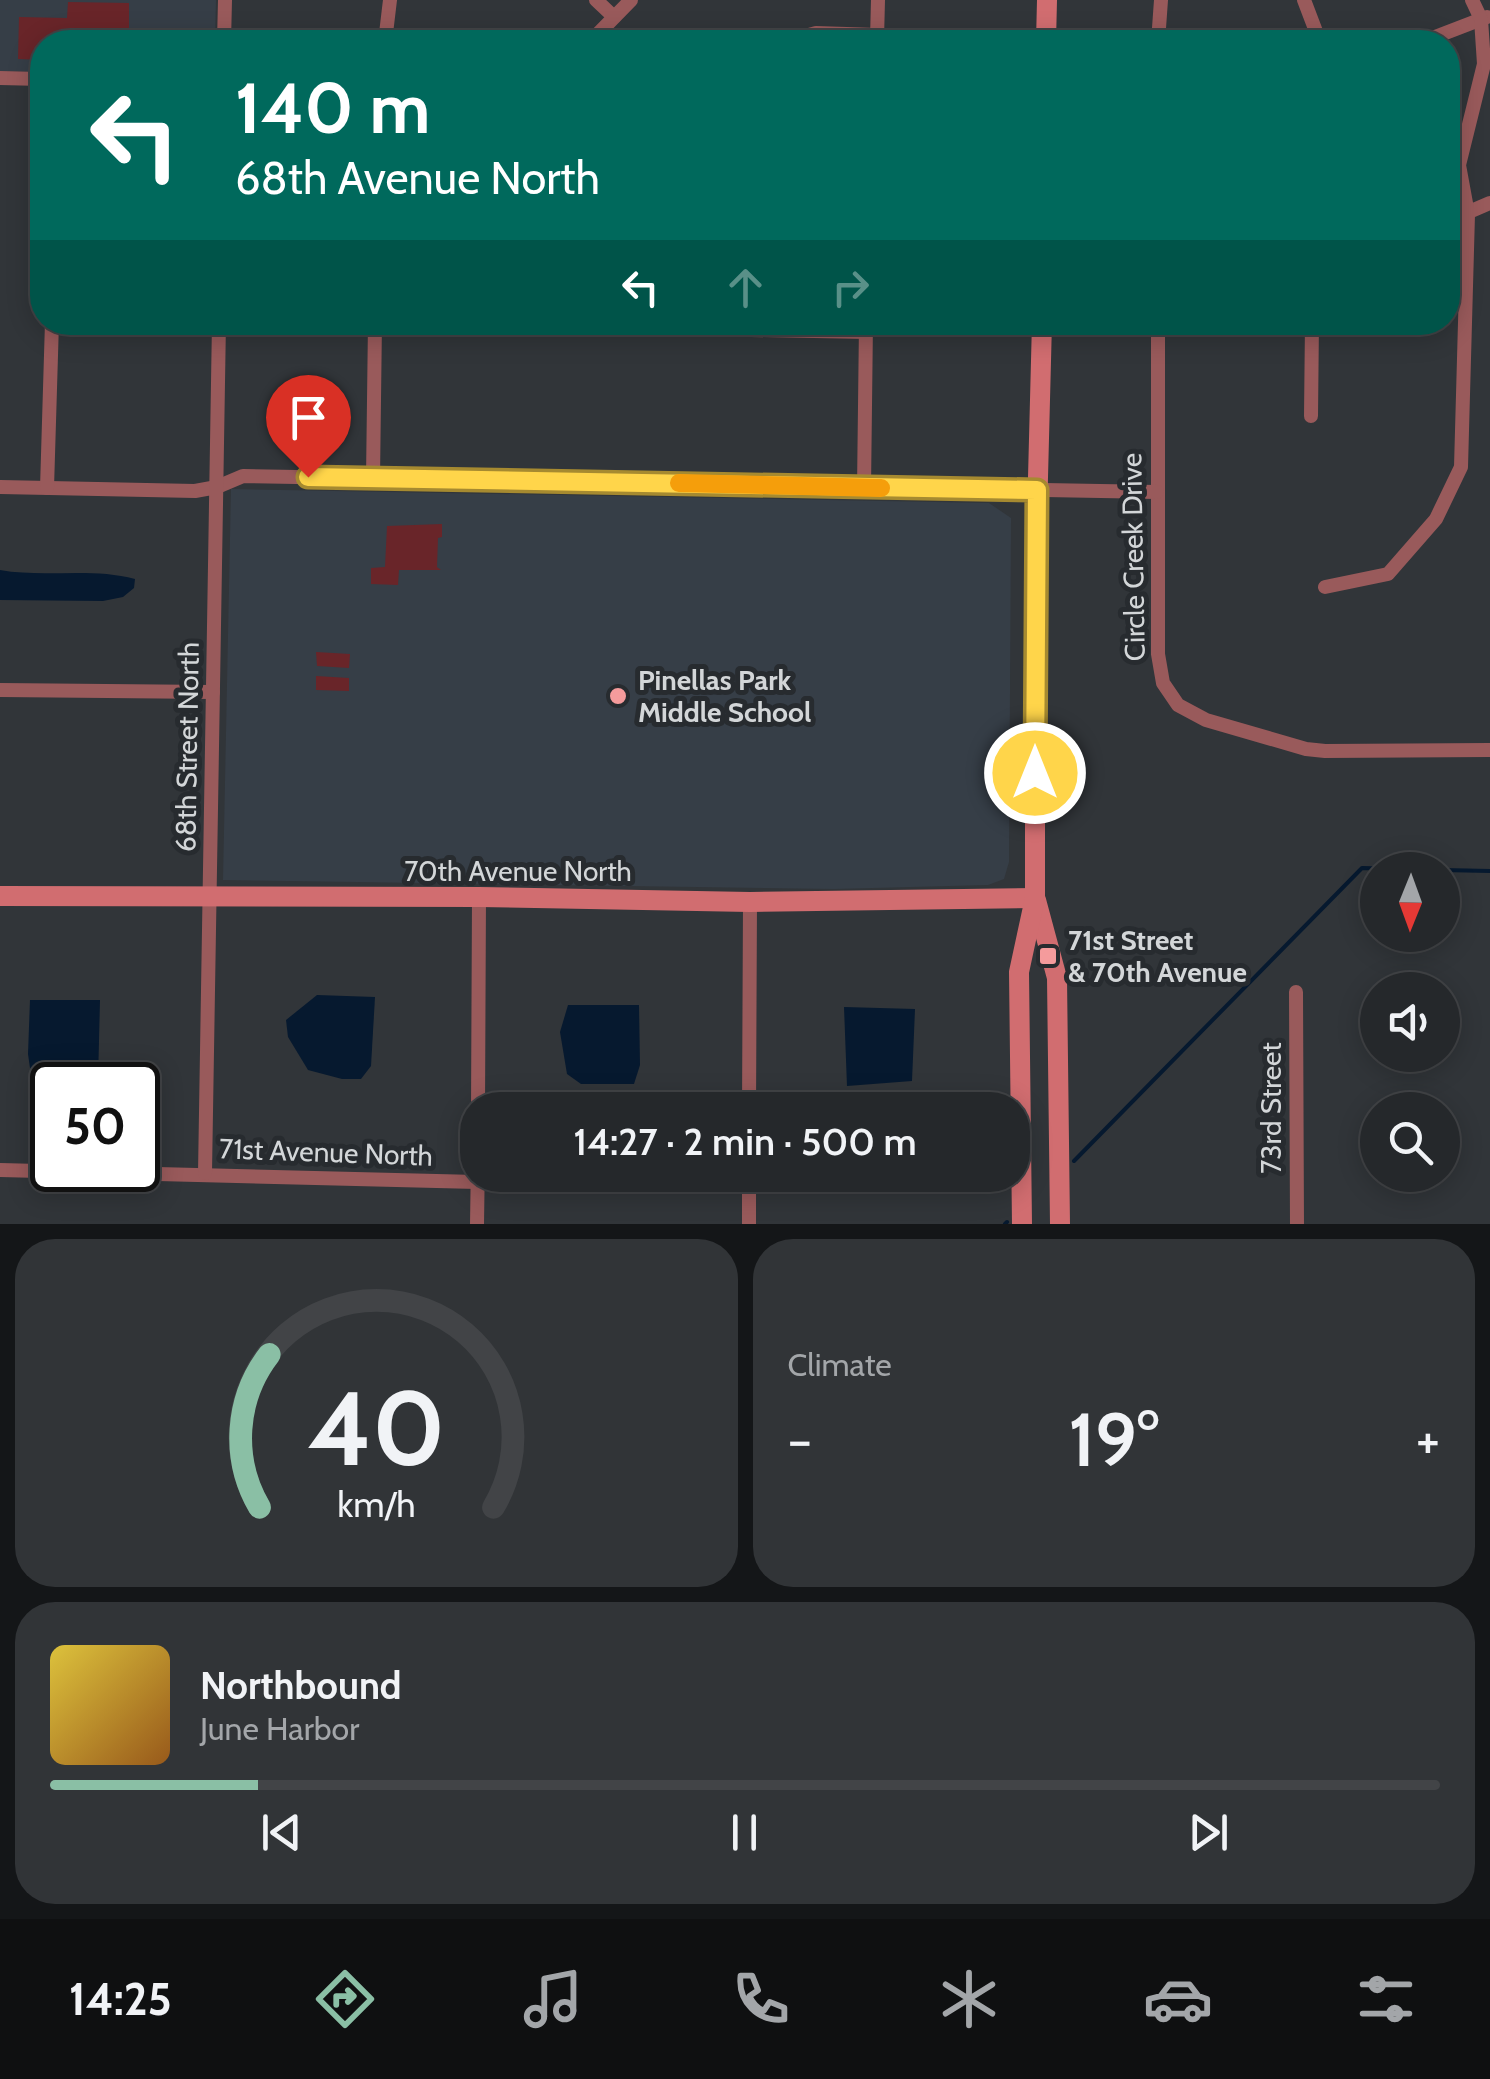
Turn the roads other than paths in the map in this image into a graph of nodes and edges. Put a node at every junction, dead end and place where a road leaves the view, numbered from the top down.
1 (224, 0) edge
2 (390, 0) edge
3 (596, 0) edge
4 (631, 0) edge
5 (878, 0) edge
6 (1046, 0) edge
7 (1161, 0) edge
8 (1304, 0) edge
9 (1472, 0) edge
10 (614, 17) junction
11 (1486, 18) edge
12 (224, 30) edge
13 (386, 30) edge
14 (602, 30) edge
15 (877, 30) edge
16 (1046, 30) edge
17 (1159, 30) edge
18 (1315, 30) edge
19 (1454, 30) edge
20 (0, 78) edge
21 (30, 78) edge
22 (1460, 162) edge
23 (1460, 171) edge
24 (1490, 203) edge
25 (1468, 214) junction
26 (1460, 217) edge
27 (52, 335) edge
28 (219, 335) edge
29 (376, 335) edge
30 (866, 335) edge
31 (1042, 335) edge
32 (1158, 335) edge
33 (1312, 335) edge
34 (1311, 416) dead end
35 (373, 478) junction
36 (0, 487) edge
37 (217, 487) junction
38 (47, 488) junction
39 (864, 488) junction
40 (1037, 490) junction
41 (1157, 492) junction
42 (1325, 587) dead end
43 (0, 690) edge
44 (213, 692) junction
45 (1490, 750) edge
46 (0, 896) edge
47 (479, 897) junction
48 (1035, 898) junction
49 (210, 899) junction
50 (750, 902) junction
51 (1296, 992) dead end
52 (478, 1092) edge
53 (750, 1092) edge
54 (0, 1170) edge
55 (205, 1173) junction
56 (460, 1181) edge
57 (478, 1192) edge
58 (749, 1192) edge
59 (477, 1224) edge
60 (749, 1224) edge
61 (1022, 1224) edge
62 (1060, 1224) edge
63 (1297, 1224) edge

1 - 12 street
2 - 13 street
3 - 10 street
4 - 10 street
5 - 15 street
6 - 16 main road
7 - 17 street
8 - 18 street
9 - 11 street
10 - 14 street
11 - 19 street
11 - 22 street
20 - 21 street
23 - 25 street
24 - 25 street
25 - 26 street
25 - 42 street
27 - 38 street
28 - 37 street, 68th Street North
29 - 35 street
30 - 39 street
31 - 40 main road
32 - 41 street, Circle Creek Drive
33 - 34 street
35 - 37 street
35 - 39 street
36 - 38 street
37 - 38 street
37 - 44 street, 68th Street North
39 - 40 street
40 - 41 street
40 - 48 main road
41 - 45 street, Circle Creek Drive
43 - 44 street
44 - 49 street, 68th Street North
46 - 49 main road, 70th Avenue North
47 - 49 main road, 70th Avenue North
47 - 50 main road, 70th Avenue North
47 - 52 street
48 - 50 main road, 70th Avenue North
48 - 61 main road
48 - 62 main road
49 - 55 street, 68th Street North
50 - 53 street
51 - 63 street, 73rd Street
54 - 55 street, 71st Avenue North
55 - 56 street, 71st Avenue North
57 - 59 street
58 - 60 street

